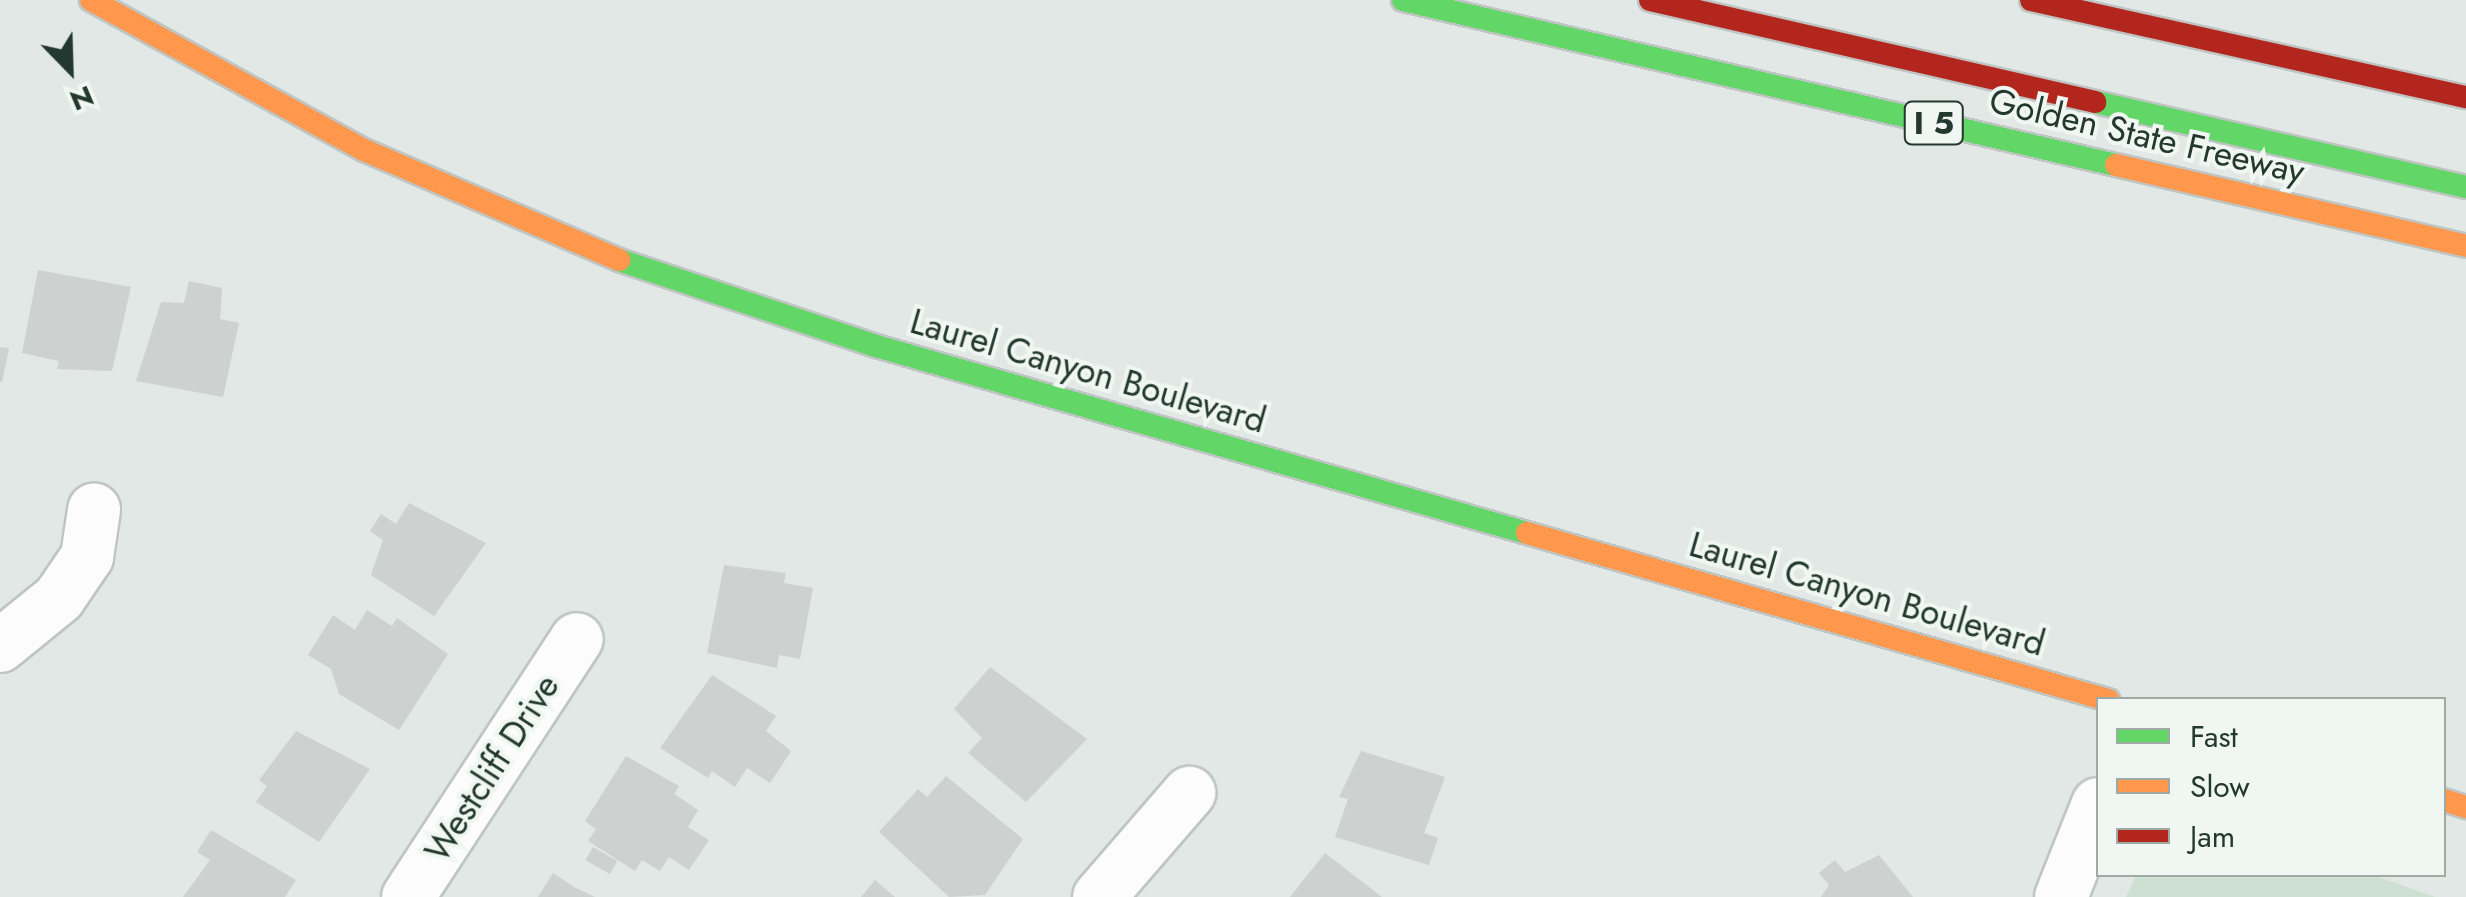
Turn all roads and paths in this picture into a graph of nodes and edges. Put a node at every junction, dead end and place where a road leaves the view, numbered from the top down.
1 (91, 0) edge
2 (1403, 0) edge
3 (1650, 0) edge
4 (2030, 0) edge
5 (2466, 97) edge
6 (2466, 186) edge
7 (2466, 246) edge
8 (94, 510) dead end
9 (576, 639) dead end
10 (0, 646) edge
11 (2098, 697) edge
12 (1190, 793) dead end
13 (2096, 809) edge
14 (408, 897) edge
15 (1099, 897) edge
16 (2061, 897) edge

1 - 11 main road, Laurel Canyon Boulevard
2 - 7 main road, Golden State Freeway / I 5
3 - 6 main road
4 - 5 main road
8 - 10 street
9 - 14 street, Westcliff Drive
12 - 15 street
13 - 16 street

